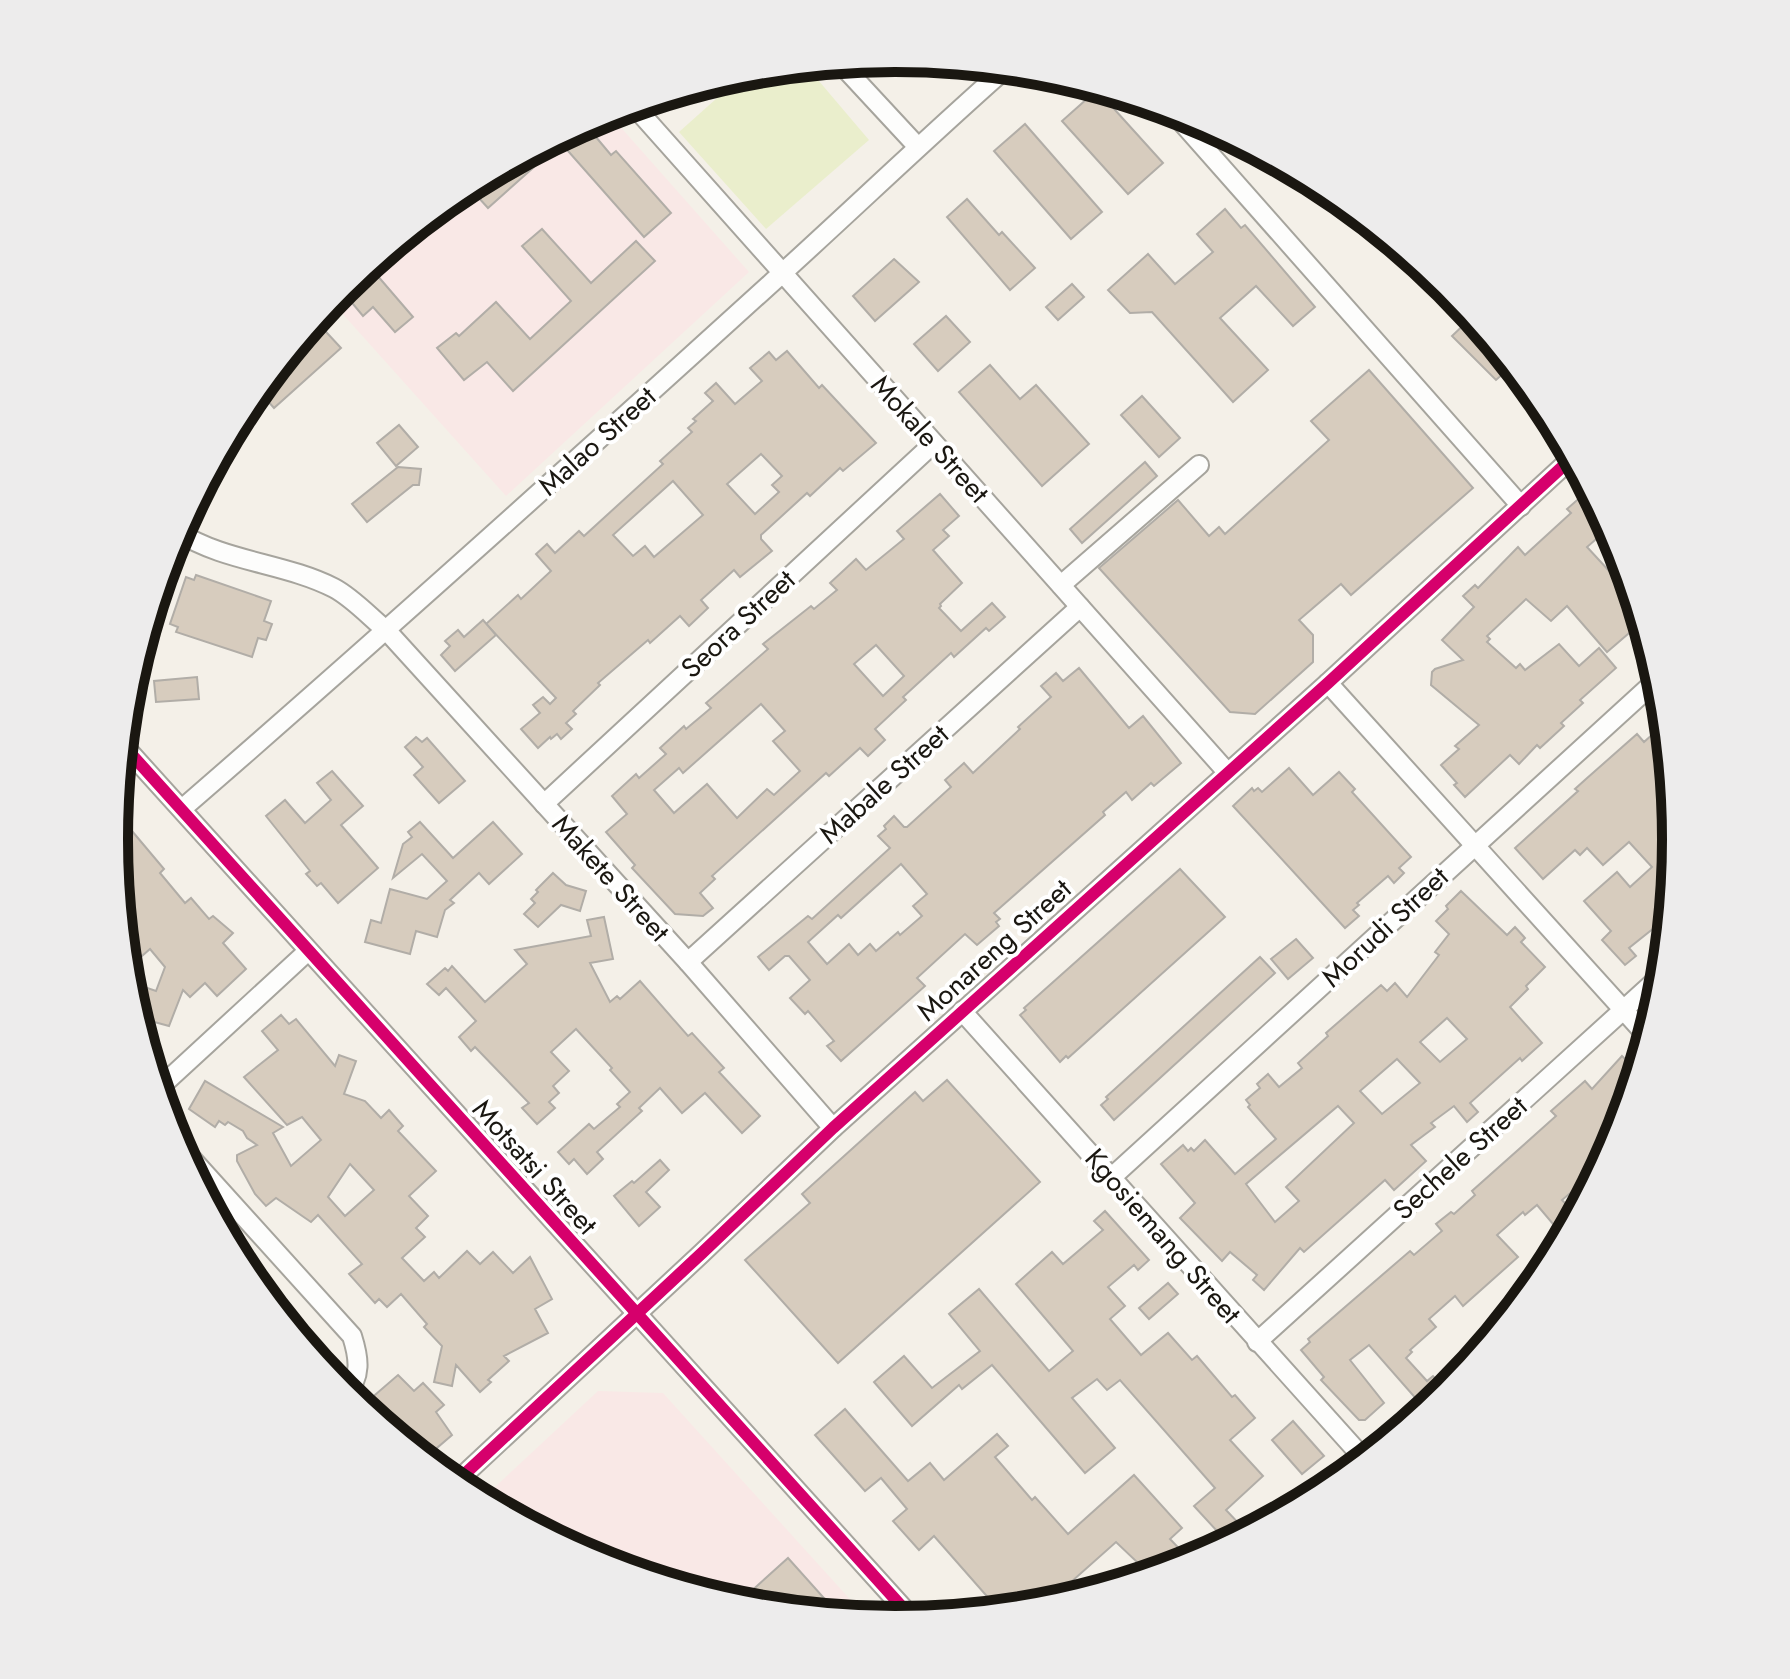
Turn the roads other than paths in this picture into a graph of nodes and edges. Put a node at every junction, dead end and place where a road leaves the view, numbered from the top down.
1 (850, 74) edge
2 (994, 79) edge
3 (642, 115) edge
4 (1189, 130) edge
5 (917, 146) junction
6 (783, 273) junction
7 (933, 444) junction
8 (1199, 465) dead end
9 (1565, 465) edge
10 (1521, 506) junction
11 (189, 539) edge
12 (1061, 585) junction
13 (1080, 607) junction
14 (387, 631) junction
15 (1328, 683) junction
16 (1648, 688) edge
17 (132, 755) edge
18 (1227, 772) junction
19 (544, 804) junction
20 (183, 808) junction
21 (1474, 845) junction
22 (308, 951) junction
23 (688, 962) junction
24 (1648, 987) edge
25 (1622, 1010) junction
26 (962, 1011) junction
27 (1639, 1027) edge
28 (167, 1081) edge
29 (833, 1128) junction
30 (204, 1172) edge
31 (1112, 1177) junction
32 (636, 1315) junction
33 (1257, 1342) junction
34 (354, 1384) edge
35 (1357, 1451) edge
36 (464, 1475) edge
37 (902, 1607) edge

1 - 5 street
2 - 5 street, Malao Street
3 - 6 street, Mokale Street
4 - 10 street
5 - 6 street, Malao Street
6 - 7 street, Mokale Street
6 - 14 street, Malao Street
7 - 12 street, Mokale Street
7 - 19 street, Seora Street
8 - 12 street
9 - 10 street, Monareng Street
10 - 15 street, Monareng Street
11 - 14 street, Makete Street
12 - 13 street, Mokale Street
13 - 18 street, Mokale Street
13 - 23 street, Mabale Street
14 - 19 street, Makete Street
14 - 20 street, Malao Street
15 - 18 street, Monareng Street
15 - 21 street
16 - 21 street, Morudi Street
17 - 20 street, Motsatsi Street
18 - 26 street, Monareng Street
19 - 23 street, Makete Street
20 - 22 street, Motsatsi Street
21 - 25 street
21 - 31 street, Morudi Street
22 - 28 street
22 - 32 street, Motsatsi Street
23 - 29 street, Makete Street
24 - 25 street, Sechele Street
25 - 27 street
25 - 33 street, Sechele Street
26 - 29 street, Monareng Street
26 - 31 street, Kgosiemang Street
29 - 32 street, Monareng Street
30 - 34 street
31 - 33 street, Kgosiemang Street
32 - 36 street, Monareng Street
32 - 37 street, Motsatsi Street
33 - 35 street, Kgosiemang Street

